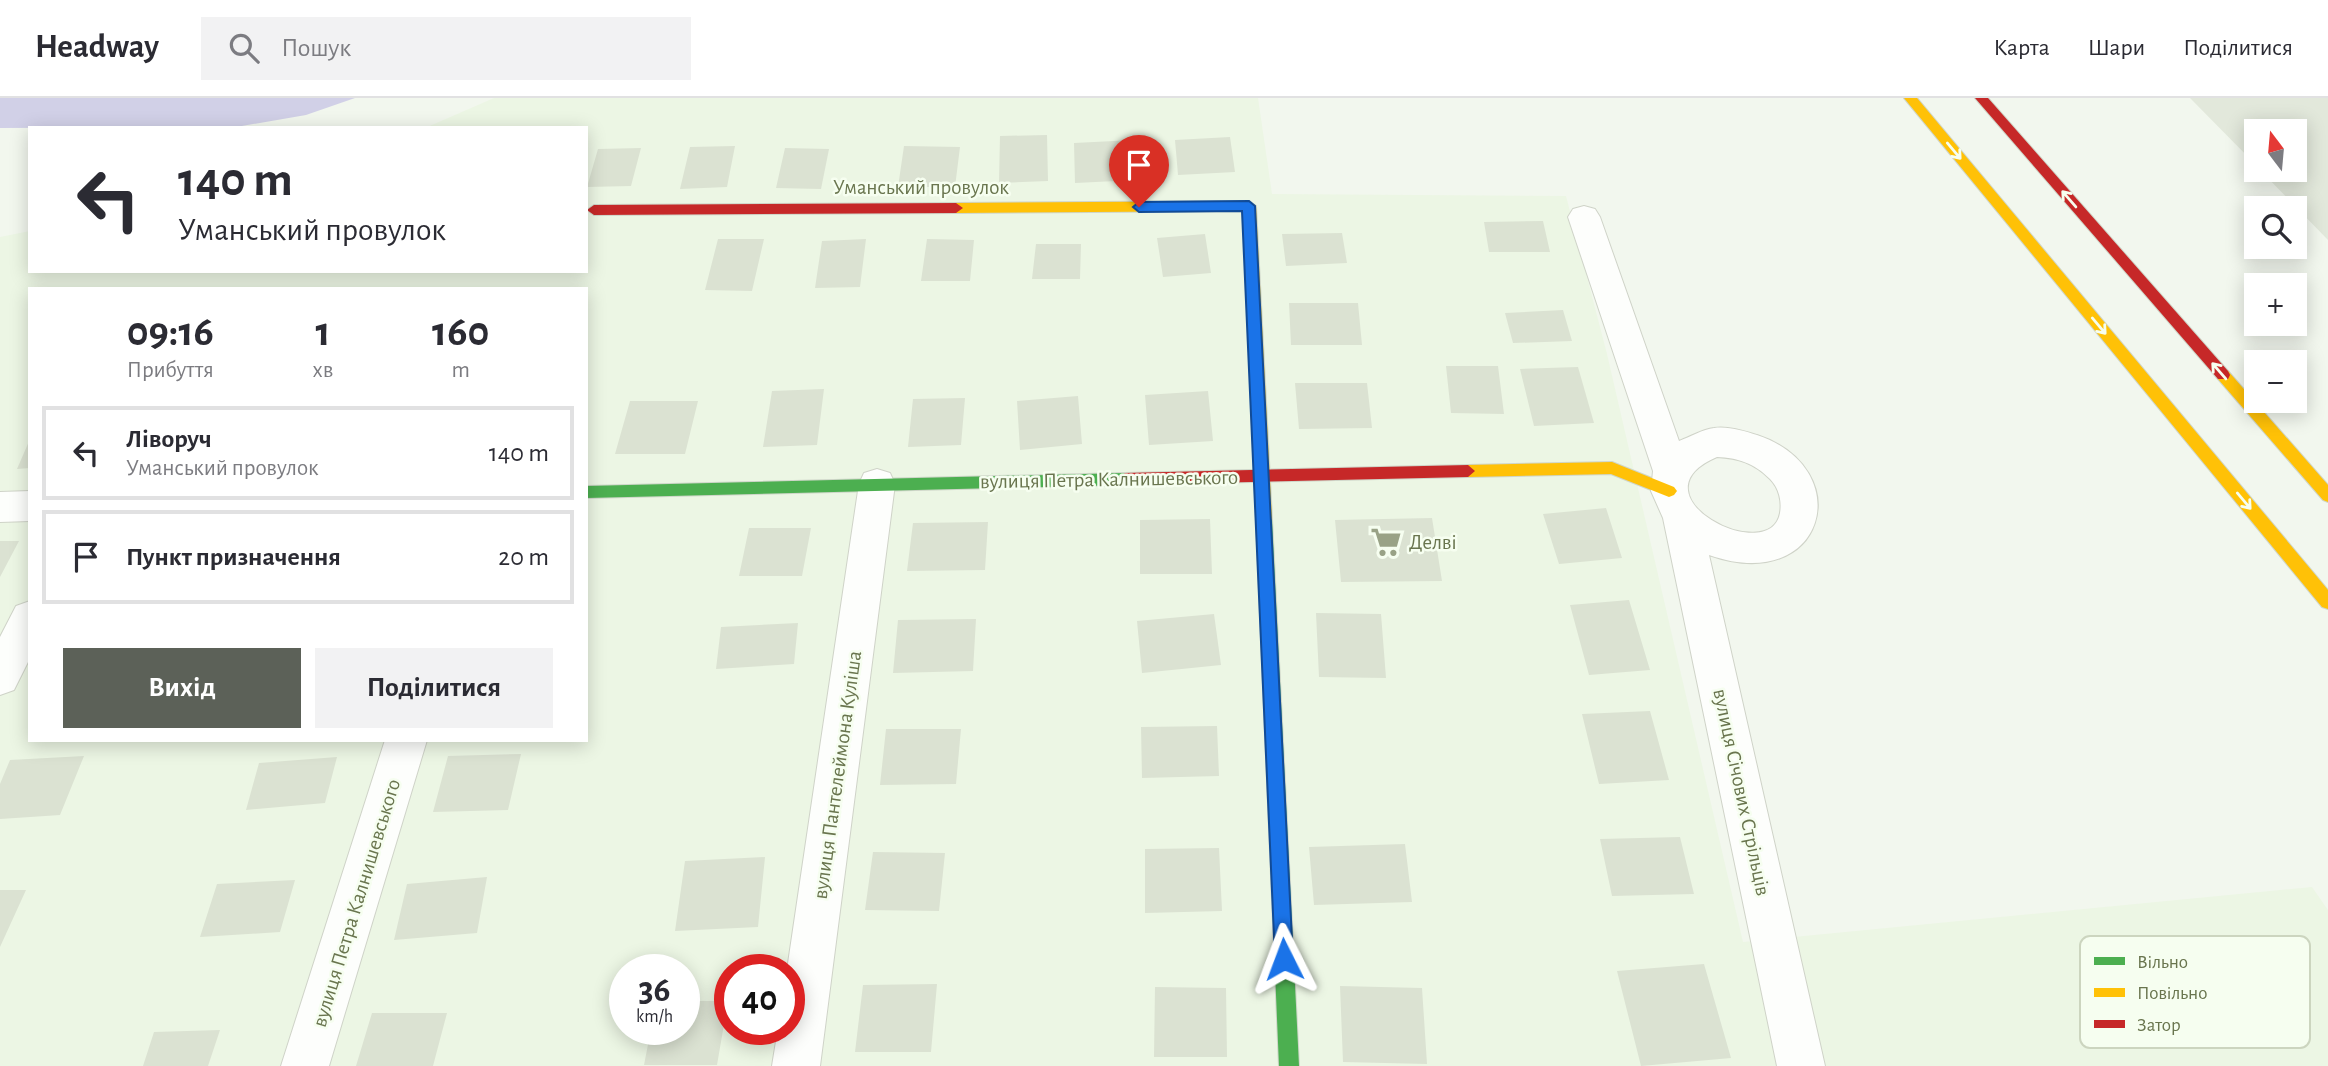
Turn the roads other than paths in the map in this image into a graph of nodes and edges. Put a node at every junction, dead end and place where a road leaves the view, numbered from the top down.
1 (1910, 98) edge
2 (1981, 98) edge
3 (594, 210) dead end
4 (1584, 217) dead end
5 (1261, 476) junction
6 (877, 484) junction
7 (588, 492) edge
8 (1674, 493) junction
9 (2328, 496) edge
10 (28, 506) edge
11 (0, 507) edge
12 (2328, 602) edge
13 (28, 622) edge
14 (0, 677) edge
15 (405, 742) edge
16 (305, 1066) edge
17 (796, 1066) edge
18 (1289, 1066) edge
19 (1801, 1066) edge

1 -> 12 main road
9 -> 2 main road
3 - 5 main road, Уманський провулок
4 - 8 street, вулиця Січових Стрільців
5 - 6 main road, вулиця Петра Калнишевського
5 - 8 main road, вулиця Петра Калнишевського
5 - 18 main road
6 - 7 main road, вулиця Петра Калнишевського
6 - 17 street, вулиця Пантелеймона Куліша
8 - 19 street, вулиця Січових Стрільців
10 - 11 street
13 - 14 street
15 - 16 street, вулиця Петра Калнишевського

